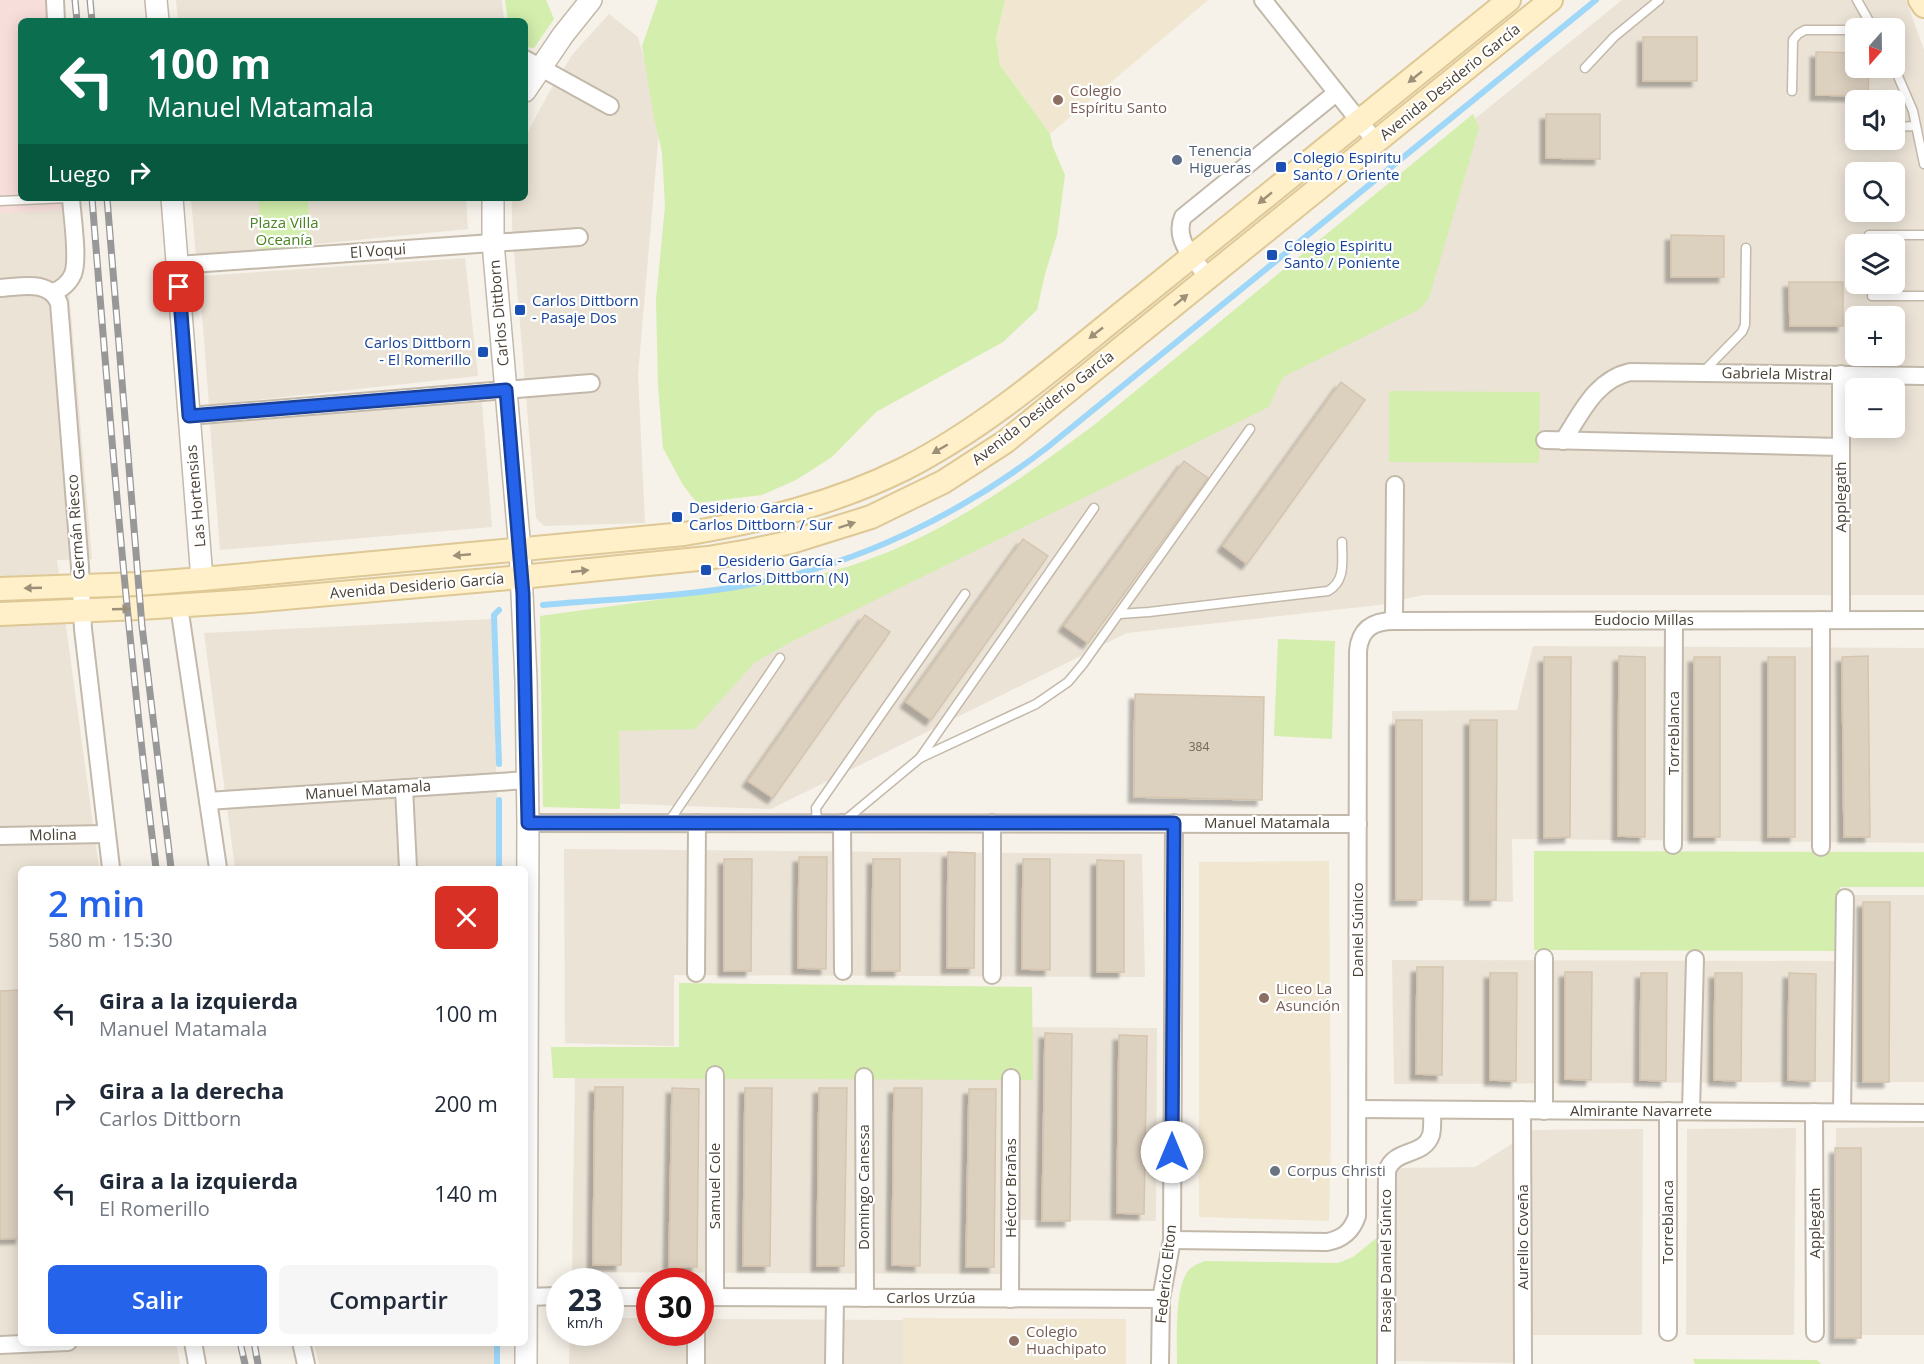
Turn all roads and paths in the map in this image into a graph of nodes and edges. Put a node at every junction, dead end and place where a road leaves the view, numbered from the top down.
1 (55, 0) edge
2 (156, 0) edge
3 (1263, 0) edge
4 (1509, 0) edge
5 (1551, 0) edge
6 (1659, 0) edge
7 (1857, 0) edge
8 (1920, 0) edge
9 (586, 2) edge
10 (1924, 6) edge
11 (56, 18) edge
12 (158, 18) edge
13 (1867, 18) edge
14 (1845, 30) edge
15 (1451, 47) junction
16 (533, 63) edge
17 (1468, 68) junction
18 (1585, 68) dead end
19 (1899, 78) edge
20 (528, 80) edge
21 (1792, 91) dead end
22 (1336, 93) junction
23 (610, 106) dead end
24 (1359, 122) junction
25 (1905, 126) edge
26 (1916, 126) junction
27 (1376, 142) junction
28 (1924, 164) edge
29 (18, 200) edge
30 (0, 201) edge
31 (70, 201) edge
32 (172, 201) edge
33 (493, 201) edge
34 (1905, 235) edge
35 (1924, 235) edge
36 (579, 237) dead end
37 (493, 243) junction
38 (1746, 248) dead end
39 (1191, 257) junction
40 (177, 265) junction
41 (1209, 278) junction
42 (0, 288) edge
43 (52, 292) junction
44 (1872, 296) dead end
45 (1924, 297) edge
46 (1129, 307) junction
47 (1146, 328) junction
48 (1701, 373) junction
49 (1841, 375) junction
50 (1924, 376) edge
51 (591, 383) dead end
52 (506, 390) junction
53 (189, 416) junction
54 (1250, 429) dead end
55 (1545, 440) dead end
56 (1563, 441) junction
57 (1841, 447) junction
58 (1395, 485) dead end
59 (1094, 508) dead end
60 (784, 515) junction
61 (791, 542) junction
62 (1342, 542) dead end
63 (520, 550) junction
64 (522, 577) junction
65 (202, 579) junction
66 (80, 586) junction
67 (0, 589) edge
68 (965, 594) dead end
69 (179, 606) junction
70 (82, 610) junction
71 (0, 614) edge
72 (1119, 614) junction
73 (1674, 620) junction
74 (1821, 620) junction
75 (1841, 620) junction
76 (1924, 620) edge
77 (1394, 621) junction
78 (1366, 629) joint
79 (780, 658) dead end
80 (920, 758) junction
81 (528, 780) junction
82 (404, 788) junction
83 (208, 801) junction
84 (528, 823) junction
85 (668, 823) junction
86 (697, 823) junction
87 (816, 823) junction
88 (842, 823) junction
89 (992, 823) junction
90 (1174, 823) junction
91 (1358, 824) junction
92 (106, 834) junction
93 (0, 836) edge
94 (1673, 845) dead end
95 (1821, 847) dead end
96 (111, 866) edge
97 (218, 866) edge
98 (408, 866) edge
99 (528, 866) edge
100 (1845, 898) dead end
101 (1544, 958) dead end
102 (1695, 959) dead end
103 (843, 970) dead end
104 (696, 973) dead end
105 (992, 975) dead end
106 (715, 1075) dead end
107 (864, 1077) dead end
108 (1011, 1078) dead end
109 (1358, 1109) junction
110 (1432, 1110) junction
111 (1522, 1110) junction
112 (1544, 1111) junction
113 (1691, 1111) junction
114 (1668, 1112) junction
115 (1814, 1112) junction
116 (1842, 1113) junction
117 (1924, 1113) edge
118 (1172, 1240) junction
119 (709, 1268) edge
120 (546, 1296) edge
121 (528, 1297) edge
122 (714, 1297) edge
123 (834, 1298) junction
124 (865, 1298) junction
125 (1011, 1299) junction
126 (1161, 1299) junction
127 (1668, 1332) dead end
128 (1815, 1333) dead end
129 (18, 1344) edge
130 (0, 1345) edge
131 (194, 1346) edge
132 (302, 1346) edge
133 (526, 1346) edge
134 (696, 1346) edge
135 (197, 1364) edge
136 (306, 1364) edge
137 (526, 1364) edge
138 (696, 1364) edge
139 (834, 1364) edge
140 (1160, 1364) edge
141 (1386, 1364) edge
142 (1523, 1364) edge

1 - 11 street
2 - 12 street
3 - 22 street
4 - 15 main road, Avenida Desiderio García
5 - 17 main road, Avenida Desiderio García
6 - 18 lane
7 - 13 lane
8 - 10 main road
9 - 16 street
14 - 21 lane
15 - 17 main road
15 -> 24 main road, Avenida Desiderio García
16 - 20 street
16 - 23 street
17 - 27 main road, Avenida Desiderio García
19 - 26 lane
22 - 24 street
22 - 39 street
24 - 27 street
24 -> 39 main road, Avenida Desiderio García
25 - 26 lane
26 - 28 lane
27 - 41 main road, Avenida Desiderio García
29 - 30 lane
31 - 43 street
32 - 40 street, Las Hortensias
33 - 37 street, Carlos Dittborn
34 - 35 lane
36 - 37 street, El Voqui
37 - 40 street, El Voqui
37 - 52 street, Carlos Dittborn
38 - 48 lane
39 - 41 street
39 - 46 main road, Avenida Desiderio García
40 - 53 street, Las Hortensias
47 -> 41 main road, Avenida Desiderio García
42 - 43 street
43 - 66 street, Germán Riesco
44 - 45 lane
46 - 47 main road
46 -> 60 main road, Avenida Desiderio García
61 -> 47 main road, Avenida Desiderio García
48 - 49 street, Gabriela Mistral
48 - 56 street, Gabriela Mistral
49 - 50 street, Gabriela Mistral
49 - 57 street, Applegath
51 - 52 street
52 - 53 street
52 - 63 street, Carlos Dittborn
53 - 65 street, Las Hortensias
54 - 72 lane
55 - 56 street
56 - 57 street
57 - 75 street, Applegath
58 - 77 street
59 - 80 lane
60 - 61 main road
60 - 63 main road, Avenida Desiderio García
64 -> 61 main road, Avenida Desiderio García
62 - 72 lane
63 - 64 street, Carlos Dittborn
63 -> 65 main road, Avenida Desiderio García
64 - 69 main road, Avenida Desiderio García
64 - 81 street, Carlos Dittborn
65 - 66 main road, Avenida Desiderio García
66 -> 67 main road, Avenida Desiderio García
66 - 70 street, Germán Riesco
68 - 87 lane
70 -> 69 main road, Avenida Desiderio García
69 - 83 street
70 - 71 main road, Avenida Desiderio García
70 - 92 street, Germán Riesco
72 - 80 lane
73 - 74 street, Eudocio Millas
73 - 77 street, Eudocio Millas
73 - 94 street, Torreblanca
74 - 75 street, Eudocio Millas
74 - 95 street
75 - 76 street, Eudocio Millas
77 - 78 street, Eudocio Millas
78 - 91 street, Daniel Súnico
79 - 85 lane
80 - 88 lane
81 - 82 street, Manuel Matamala
81 - 84 street, Carlos Dittborn
82 - 83 street, Manuel Matamala
82 - 98 street
83 - 97 street
84 - 85 street, Manuel Matamala
84 - 99 street, Carlos Dittborn
85 - 86 street, Manuel Matamala
86 - 87 street, Manuel Matamala
86 - 104 street
87 - 88 street, Manuel Matamala
88 - 89 street, Manuel Matamala
88 - 103 street
89 - 90 street, Manuel Matamala
89 - 105 street
90 - 91 street, Manuel Matamala
90 - 118 street, Federico Elton
91 - 109 street, Daniel Súnico
92 - 93 street, Molina
92 - 96 street, Germán Riesco
100 - 116 street
101 - 112 street
102 - 113 street
106 - 119 street, Samuel Cole
107 - 124 street, Domingo Canessa
108 - 125 street, Héctor Brañas
109 - 110 street, Almirante Navarrete
109 - 118 street, Daniel Súnico
110 - 111 street, Almirante Navarrete
110 - 141 street, Pasaje Daniel Súnico
111 - 112 street, Almirante Navarrete
111 - 142 street, Aurelio Coveña
112 - 114 street, Almirante Navarrete
113 - 114 street, Almirante Navarrete
113 - 115 street, Almirante Navarrete
114 - 127 street, Torreblanca
115 - 116 street, Almirante Navarrete
115 - 128 street, Applegath
116 - 117 street, Almirante Navarrete
118 - 126 street, Federico Elton
120 - 121 street
122 - 123 street, Carlos Urzúa
123 - 124 street, Carlos Urzúa
123 - 139 street
124 - 125 street, Carlos Urzúa
125 - 126 street, Carlos Urzúa
126 - 140 street, Federico Elton
129 - 130 street
131 - 135 street
132 - 136 street
133 - 137 street, Carlos Dittborn
134 - 138 street

